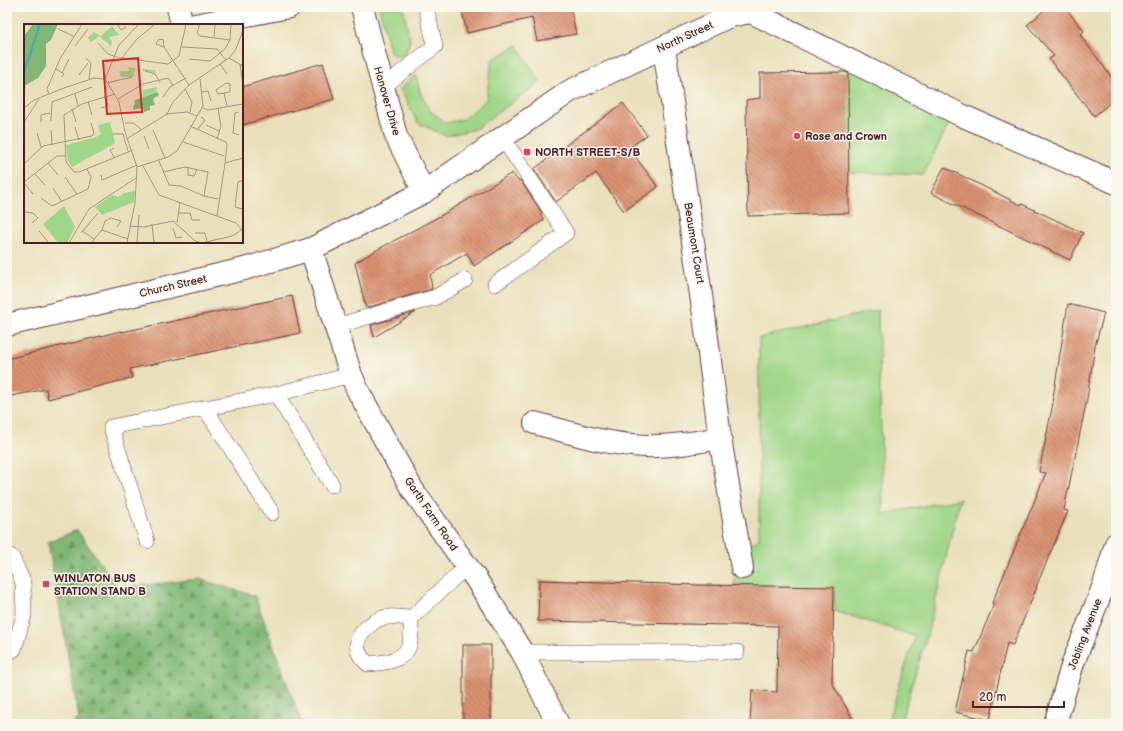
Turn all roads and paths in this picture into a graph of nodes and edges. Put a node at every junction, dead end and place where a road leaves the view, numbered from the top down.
1 (178, 7) edge
2 (289, 7) edge
3 (362, 7) edge
4 (426, 7) edge
5 (753, 9) edge
6 (182, 24) edge
7 (200, 24) edge
8 (664, 48) junction
9 (383, 87) junction
10 (502, 137) junction
11 (1116, 183) edge
12 (424, 192) junction
13 (311, 249) junction
14 (465, 280) dead end
15 (495, 284) dead end
16 (7, 325) edge
17 (336, 326) junction
18 (350, 375) junction
19 (276, 394) junction
20 (205, 408) junction
21 (534, 423) dead end
22 (720, 438) junction
23 (332, 485) dead end
24 (272, 513) dead end
25 (147, 541) dead end
26 (1116, 544) edge
27 (7, 555) edge
28 (467, 566) junction
29 (742, 568) dead end
30 (411, 618) dead end
31 (522, 652) junction
32 (737, 652) dead end
33 (7, 654) edge
34 (558, 724) edge
35 (1055, 724) edge

1 - 6 street
2 - 7 street
3 - 9 street, Hanover Drive
4 - 9 lane
5 - 8 street, North Street
5 - 11 street, North Street
8 - 10 street, North Street
8 - 22 street, Beaumont Court
9 - 12 street, Hanover Drive
10 - 12 street, North Street
10 - 15 lane
12 - 13 street, Church Street
13 - 16 street, Church Street
13 - 17 street, Garth Farm Road
14 - 17 lane
17 - 18 street, Garth Farm Road
18 - 19 lane
18 - 28 street, Garth Farm Road
19 - 20 lane
19 - 23 lane
20 - 24 lane
20 - 25 lane
21 - 22 street
22 - 29 street, Beaumont Court
26 - 35 street, Jobling Avenue
27 - 33 lane
28 - 30 lane
28 - 31 street, Garth Farm Road
31 - 32 lane
31 - 34 street, Garth Farm Road

